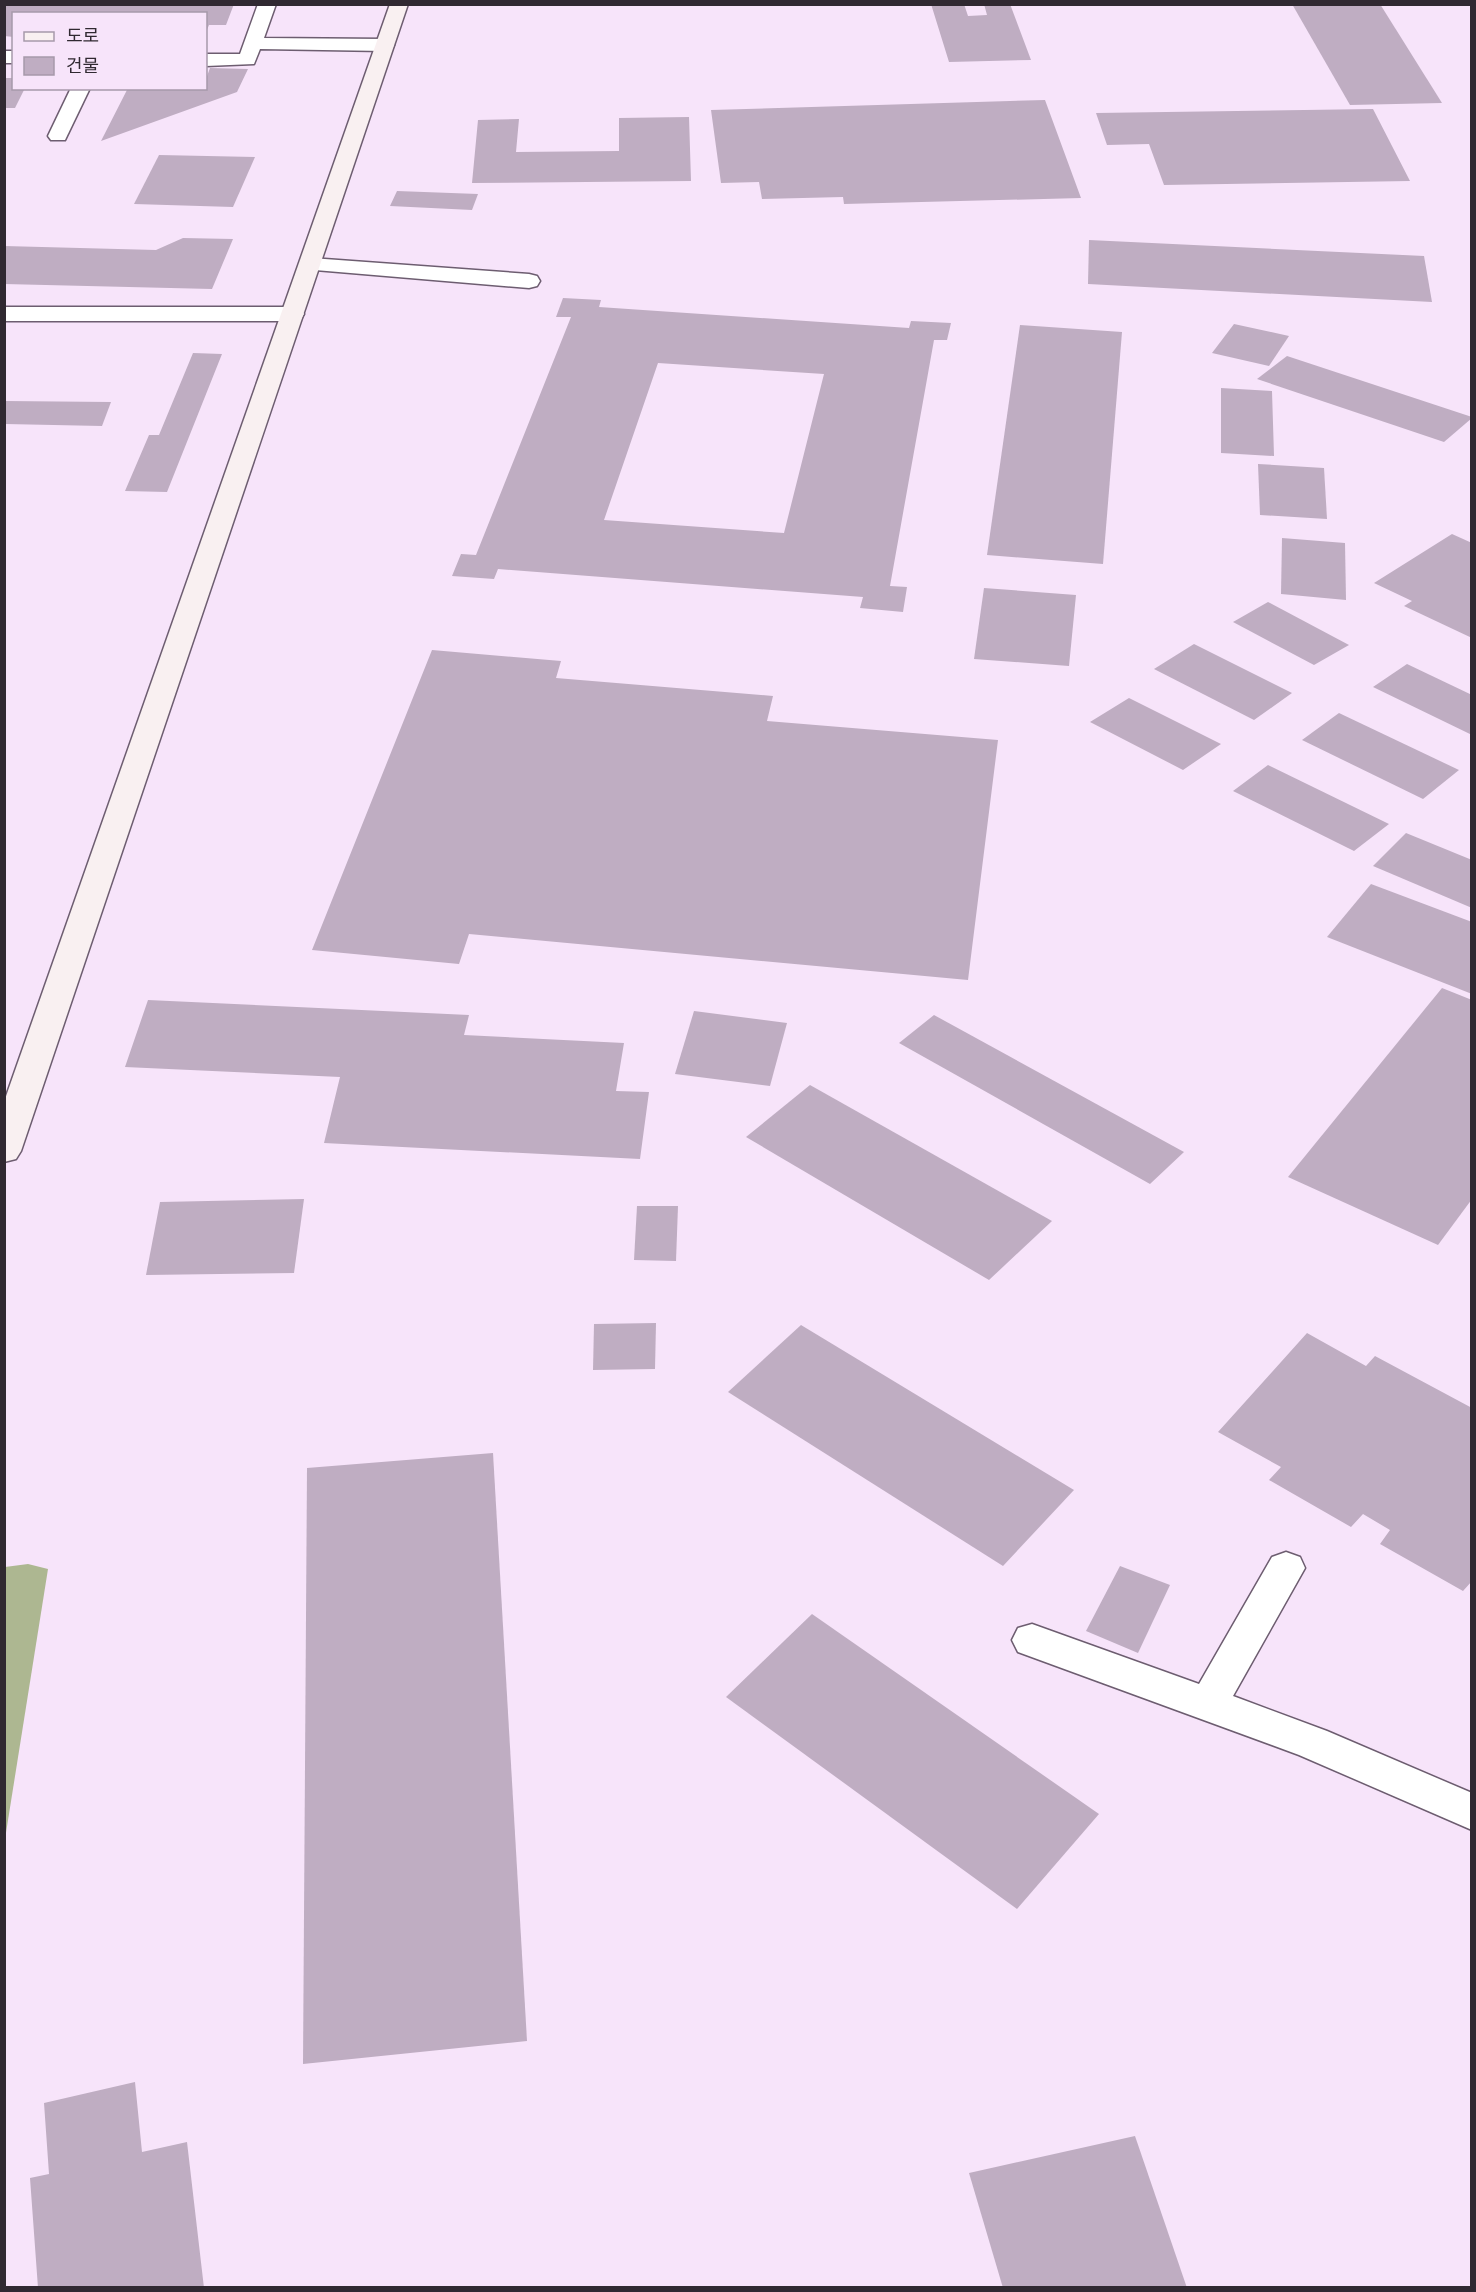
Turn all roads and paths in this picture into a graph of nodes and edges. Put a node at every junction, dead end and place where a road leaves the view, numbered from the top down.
1 (267, 4) edge
2 (399, 4) edge
3 (252, 43) junction
4 (385, 45) junction
5 (207, 60) edge
6 (80, 90) edge
7 (58, 136) dead end
8 (311, 264) junction
9 (529, 281) dead end
10 (4, 314) edge
11 (293, 314) junction
12 (4, 1151) edge
13 (1286, 1568) dead end
14 (1032, 1641) dead end
15 (1208, 1704) junction
16 (1472, 1812) edge

1 - 3 lane
2 - 4 street
3 - 4 lane
3 - 5 lane
4 - 8 street
6 - 7 lane
8 - 9 lane
8 - 11 street
10 - 11 lane
11 - 12 street
13 - 15 lane
14 - 15 lane
15 - 16 lane

